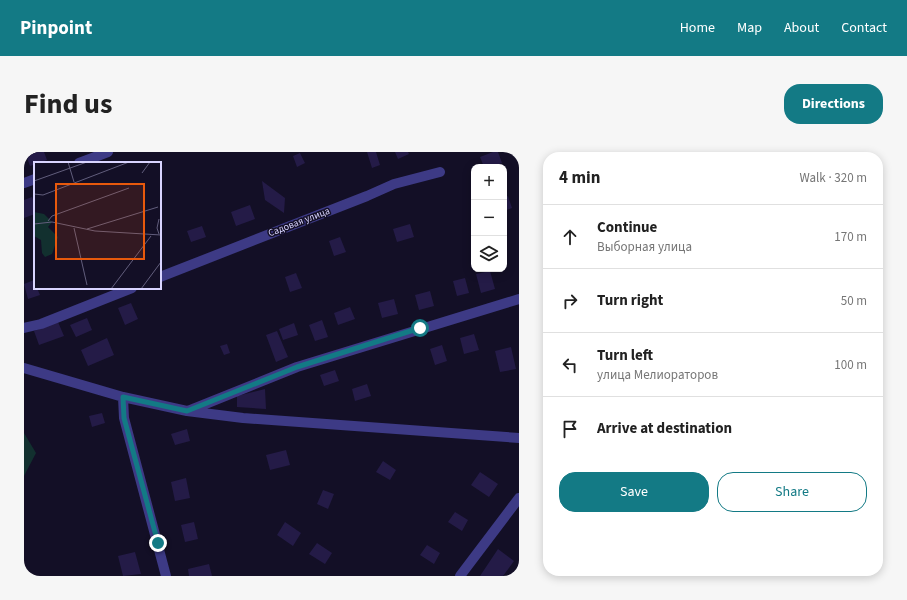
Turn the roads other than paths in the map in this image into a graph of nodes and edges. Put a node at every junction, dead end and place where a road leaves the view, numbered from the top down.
1 (108, 152) edge
2 (82, 162) edge
3 (440, 172) dead end
4 (34, 179) edge
5 (24, 183) edge
6 (161, 277) edge
7 (129, 289) edge
8 (519, 299) edge
9 (24, 328) edge
10 (24, 368) edge
11 (123, 397) junction
12 (187, 411) junction
13 (519, 438) edge
14 (519, 498) edge
15 (166, 576) edge
16 (460, 576) edge

1 - 2 street
3 - 6 street, Садовая улица
4 - 5 street
7 - 9 street
8 - 12 street
10 - 11 street
11 - 12 street
11 - 15 street
12 - 13 street
14 - 16 street

